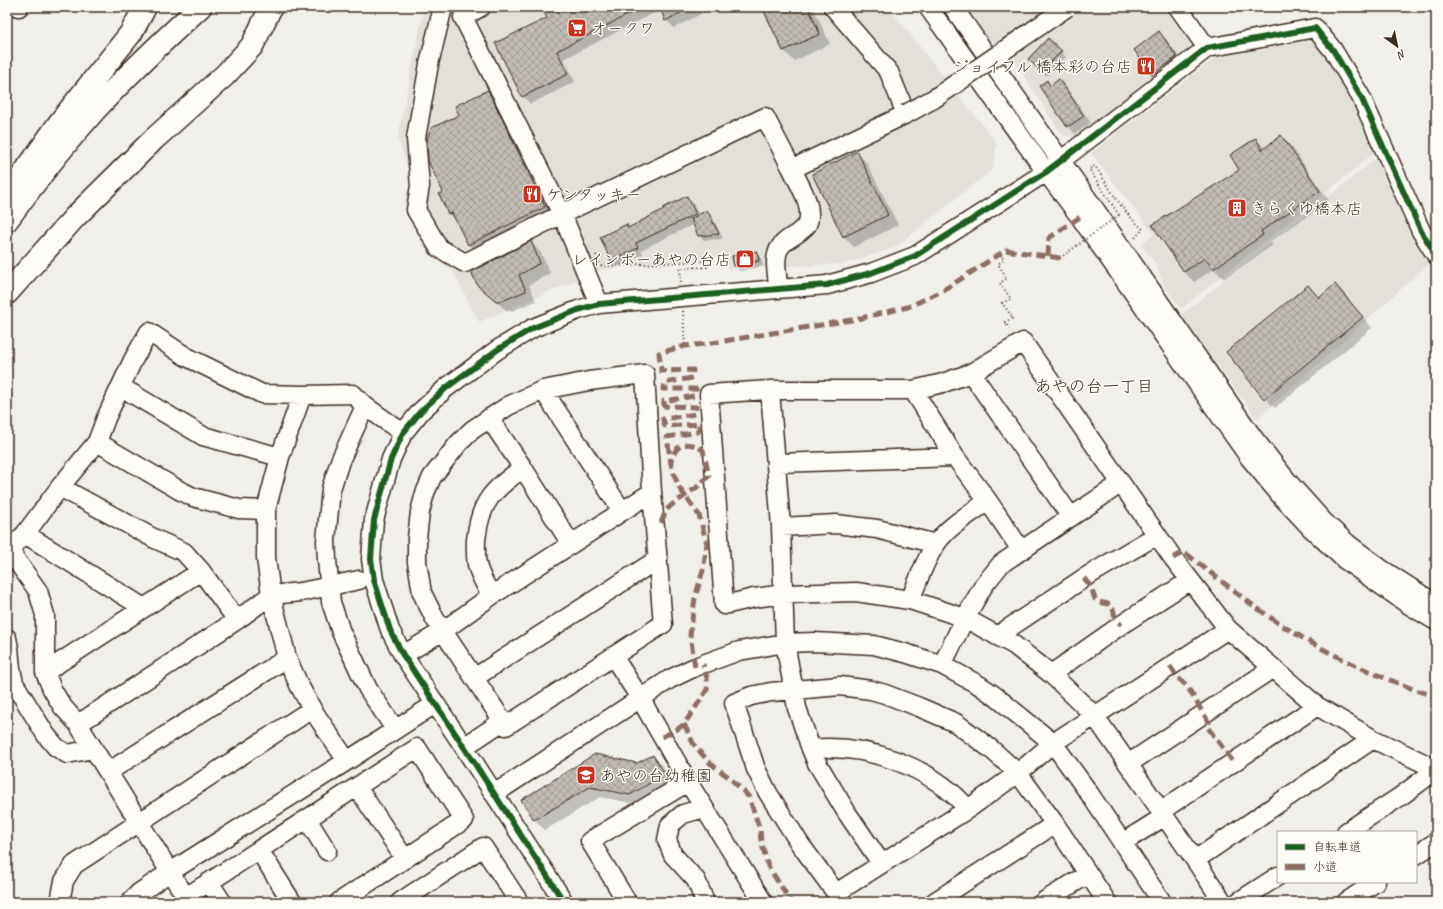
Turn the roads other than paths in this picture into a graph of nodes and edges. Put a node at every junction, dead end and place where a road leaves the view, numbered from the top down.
1 (145, 7) edge
2 (200, 7) edge
3 (272, 7) edge
4 (443, 7) edge
5 (481, 7) edge
6 (833, 7) edge
7 (928, 7) edge
8 (953, 7) edge
9 (1067, 7) edge
10 (1178, 7) edge
11 (1207, 48) junction
12 (906, 114) junction
13 (1061, 161) junction
14 (792, 169) junction
15 (1046, 172) junction
16 (7, 197) edge
17 (562, 214) junction
18 (7, 220) edge
19 (1436, 255) edge
20 (778, 288) junction
21 (7, 294) edge
22 (599, 304) junction
23 (971, 373) junction
24 (121, 387) junction
25 (543, 390) junction
26 (770, 390) junction
27 (913, 390) junction
28 (302, 396) junction
29 (366, 406) junction
30 (489, 418) junction
31 (403, 433) junction
32 (97, 442) junction
33 (280, 457) junction
34 (955, 457) junction
35 (777, 463) junction
36 (523, 468) junction
37 (1120, 484) junction
38 (60, 486) junction
39 (652, 492) junction
40 (988, 501) junction
41 (266, 510) junction
42 (622, 511) junction
43 (1071, 517) junction
44 (781, 527) junction
45 (25, 534) junction
46 (1157, 535) junction
47 (571, 544) junction
48 (936, 544) junction
49 (1021, 550) junction
50 (658, 559) junction
51 (202, 571) junction
52 (359, 580) dead end
53 (1189, 581) junction
54 (330, 586) junction
55 (784, 594) junction
56 (272, 595) junction
57 (491, 596) junction
58 (910, 600) junction
59 (1436, 604) edge
60 (144, 608) junction
61 (965, 618) junction
62 (237, 620) junction
63 (1436, 621) edge
64 (1228, 629) junction
65 (443, 631) junction
66 (997, 636) junction
67 (7, 638) edge
68 (785, 643) junction
69 (403, 655) junction
70 (613, 656) junction
71 (287, 658) junction
72 (942, 665) junction
73 (1273, 668) junction
74 (45, 672) junction
75 (1051, 674) junction
76 (474, 678) junction
77 (793, 690) junction
78 (640, 698) junction
79 (434, 704) junction
80 (1318, 706) junction
81 (312, 709) junction
82 (1094, 715) junction
83 (503, 721) junction
84 (78, 724) junction
85 (395, 729) junction
86 (1373, 739) junction
87 (1053, 743) junction
88 (464, 747) junction
89 (93, 749) junction
90 (811, 749) junction
91 (347, 761) junction
92 (1128, 764) junction
93 (1436, 769) edge
94 (108, 772) junction
95 (1018, 773) junction
96 (688, 782) junction
97 (357, 787) junction
98 (494, 794) junction
99 (704, 808) junction
100 (968, 809) junction
101 (1163, 814) junction
102 (307, 819) junction
103 (140, 823) junction
104 (1055, 824) junction
105 (1348, 831) edge
106 (1122, 842) junction
107 (1436, 842) edge
108 (259, 850) junction
109 (327, 851) dead end
110 (1417, 854) edge
111 (405, 859) junction
112 (1195, 860) junction
113 (881, 863) junction
114 (170, 872) junction
115 (1088, 874) junction
116 (1277, 877) edge
117 (209, 882) junction
118 (1374, 883) edge
119 (838, 897) edge
120 (1155, 899) edge
121 (188, 900) edge
122 (512, 900) edge
123 (60, 902) edge
124 (130, 902) edge
125 (222, 902) edge
126 (292, 902) edge
127 (339, 902) edge
128 (400, 902) edge
129 (564, 902) edge
130 (627, 902) edge
131 (705, 902) edge
132 (763, 902) edge
133 (934, 902) edge
134 (1043, 902) edge
135 (1107, 902) edge
136 (1223, 902) edge
137 (1238, 902) edge
138 (1346, 902) edge

1 - 16 highway
2 - 18 highway
3 - 21 highway
4 - 17 street
5 - 17 street
6 - 12 street
7 - 15 street
8 - 13 street
9 - 12 street, bridge
10 - 11 street
11 - 13 street
11 - 19 street
12 - 14 street
13 - 15 street
13 - 59 street
14 - 17 street
14 - 20 street
15 - 20 street
15 - 63 street
17 - 22 street
20 - 22 street
22 - 31 street
23 - 27 street
23 - 37 street
23 - 43 street
24 - 28 street
24 - 32 street
24 - 33 street
25 - 30 street
25 - 39 street
25 - 42 street
26 - 27 street
26 - 35 street
26 - 55 street
27 - 34 street
28 - 29 street
28 - 33 street
29 - 31 street
29 - 54 street
30 - 36 street
30 - 65 street
31 - 69 street
32 - 38 street
32 - 41 street
33 - 41 street
34 - 35 street
34 - 40 street
35 - 44 street
36 - 47 street
36 - 57 street
37 - 43 street
37 - 46 street
38 - 45 street
38 - 51 street
39 - 42 street
39 - 50 street
40 - 48 street
40 - 49 street
41 - 56 street
42 - 47 street
43 - 49 street
44 - 48 street
44 - 55 street
45 - 60 street
45 - 74 street
46 - 53 street
46 - 66 street
47 - 57 street
48 - 58 street
49 - 61 street
50 - 70 street
50 - 76 street
51 - 60 street
51 - 62 street
52 - 54 street
53 - 64 street
53 - 75 street
54 - 56 street
54 - 85 street
55 - 58 street
55 - 68 street
56 - 62 street
56 - 71 street
57 - 65 street
58 - 61 street
60 - 74 street
61 - 66 street
61 - 72 street
62 - 84 street
64 - 73 street
64 - 82 street
65 - 69 street
65 - 76 street
66 - 75 street
67 - 89 street
68 - 72 street
68 - 77 street
68 - 78 street
69 - 79 street
70 - 78 street
70 - 83 street
71 - 81 street
71 - 94 street
72 - 87 street
73 - 80 street
73 - 92 street
74 - 84 street
75 - 82 street
76 - 83 street
77 - 90 street
77 - 95 street
77 - 119 street
78 - 96 street
78 - 98 street
79 - 85 street
79 - 88 street
80 - 86 street
80 - 101 street
81 - 91 street
81 - 103 street
82 - 87 street
82 - 92 street
83 - 88 street
84 - 89 street
85 - 91 street
86 - 93 street
86 - 112 street
87 - 95 street
87 - 106 street
88 - 98 street
89 - 94 street
90 - 100 street
90 - 113 street
91 - 114 street
92 - 101 street
93 - 105 street
94 - 103 street
95 - 100 street
95 - 104 street
96 - 99 street
96 - 130 street
97 - 102 street
97 - 111 street
97 - 111 street
98 - 129 street
99 - 131 street
99 - 132 street
100 - 113 street
101 - 106 street
101 - 112 street
102 - 108 street
102 - 109 street
103 - 114 street
103 - 123 street
104 - 115 street
104 - 133 street
106 - 120 street
107 - 110 street
108 - 117 street
108 - 126 street
111 - 127 street
112 - 136 street
113 - 119 street
114 - 121 street
114 - 124 street
115 - 134 street
115 - 135 street
116 - 137 street
117 - 121 street
117 - 125 street
118 - 138 street
122 - 128 street

